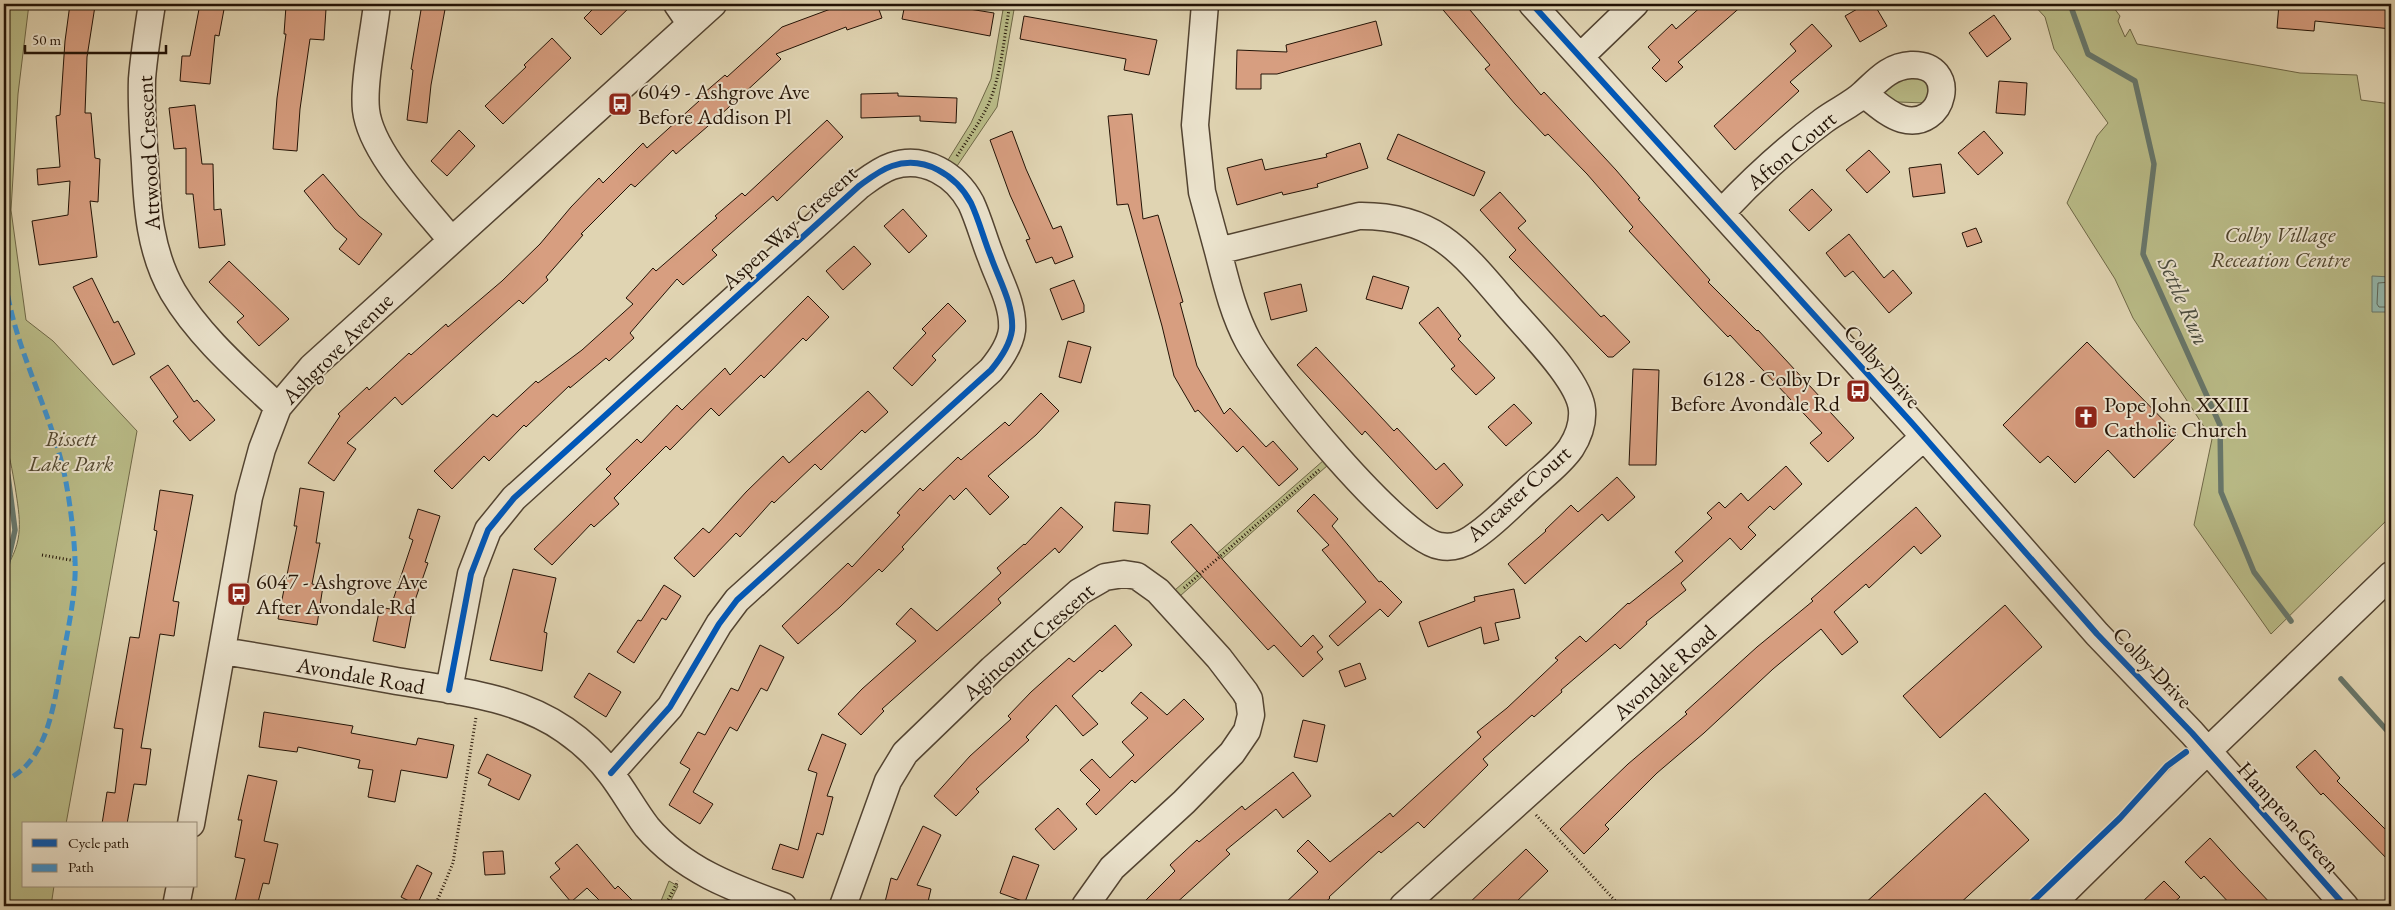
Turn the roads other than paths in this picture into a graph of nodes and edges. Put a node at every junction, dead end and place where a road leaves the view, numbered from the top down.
1 (152, 4) edge
2 (378, 4) edge
3 (713, 4) edge
4 (1206, 4) edge
5 (1532, 4) edge
6 (1635, 4) edge
7 (684, 14) edge
8 (1580, 58) junction
9 (1864, 94) dead end
10 (1722, 212) junction
11 (452, 240) junction
12 (1218, 251) junction
13 (278, 407) junction
14 (1924, 437) junction
15 (2391, 575) edge
16 (223, 651) junction
17 (449, 690) junction
18 (2208, 751) junction
19 (611, 773) junction
20 (191, 822) edge
21 (180, 888) edge
22 (176, 906) edge
23 (783, 906) edge
24 (843, 906) edge
25 (1085, 906) edge
26 (1403, 906) edge
27 (2050, 906) edge
28 (2345, 906) edge

1 - 13 street, Attwood Crescent
2 - 11 street
3 - 7 street, Ashgrove Avenue
4 - 12 street, Ancaster Court
5 - 8 street, Colby Drive
6 - 8 street
7 - 11 street, Ashgrove Avenue
8 - 10 street, Colby Drive
9 - 10 street, Afton Court
10 - 14 street, Colby Drive
11 - 13 street, Ashgrove Avenue
12 - 12 street, Ancaster Court
13 - 16 street, Ashgrove Avenue
14 - 18 street, Colby Drive
14 - 26 street, Avondale Road
15 - 18 street
16 - 17 street, Avondale Road
16 - 20 street, Ashgrove Avenue
17 - 19 street, Avondale Road
17 - 19 street, Aspen Way Crescent
18 - 27 street
18 - 28 street, Hampton Green
19 - 23 street, Avondale Road
21 - 22 street
24 - 25 street, Agincourt Crescent

